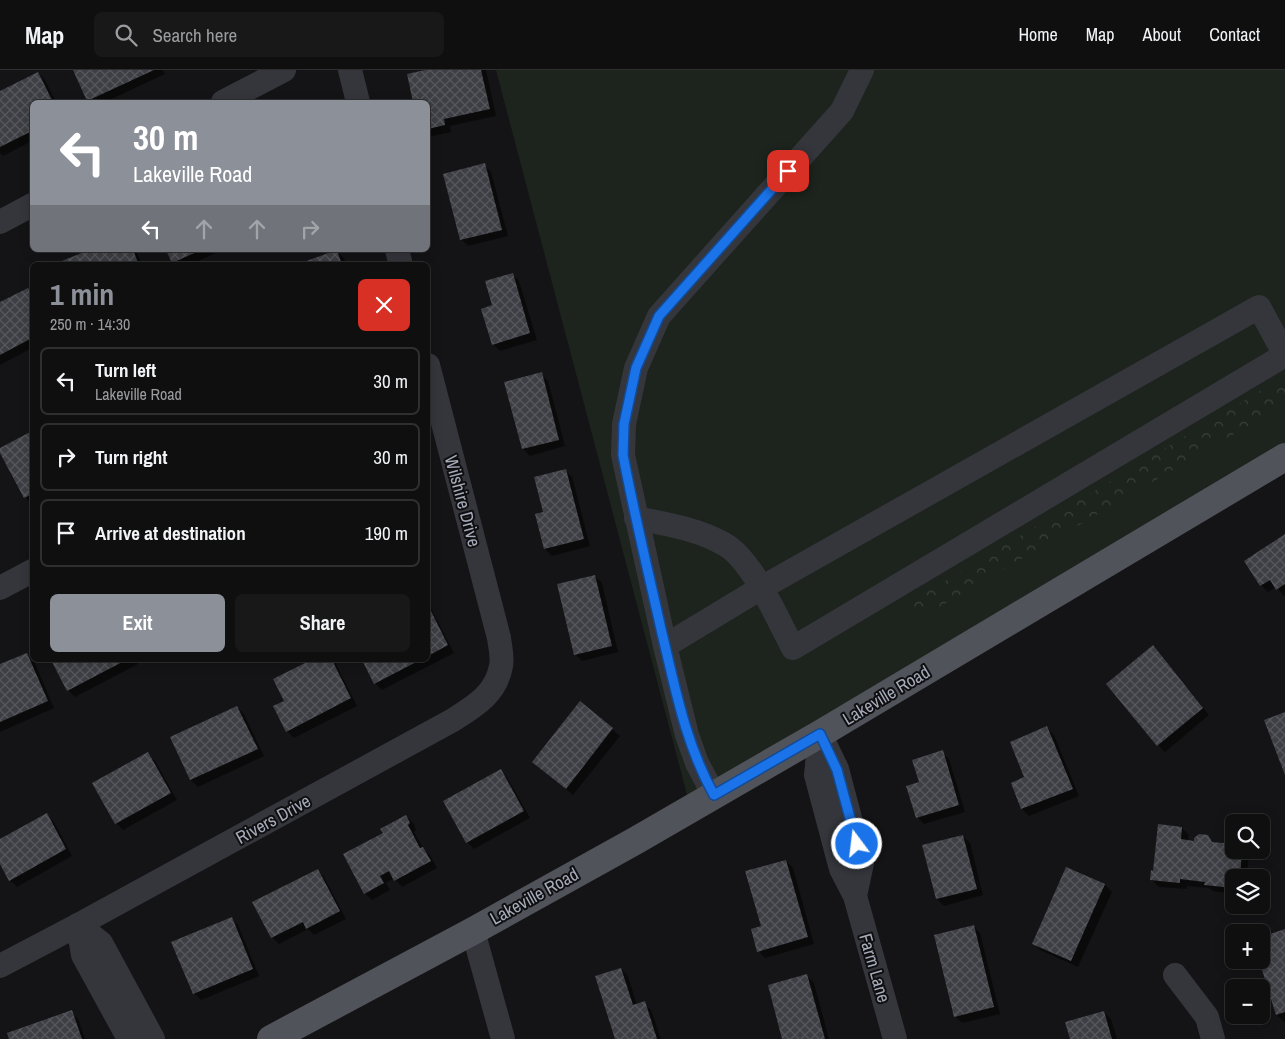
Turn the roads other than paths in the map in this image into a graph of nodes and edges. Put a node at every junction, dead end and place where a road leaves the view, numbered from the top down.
1 (284, 70) edge
2 (350, 70) edge
3 (862, 70) edge
4 (227, 100) edge
5 (358, 100) edge
6 (30, 205) edge
7 (0, 222) edge
8 (1285, 355) edge
9 (430, 373) edge
10 (1285, 457) edge
11 (636, 518) junction
12 (30, 572) edge
13 (0, 588) edge
14 (761, 588) junction
15 (499, 638) joint
16 (665, 646) junction
17 (820, 734) junction
18 (714, 795) junction
19 (78, 925) junction
20 (473, 931) junction
21 (0, 966) edge
22 (1175, 975) dead end
23 (129, 1039) edge
24 (153, 1039) edge
25 (271, 1039) edge
26 (503, 1039) edge
27 (895, 1039) edge
28 (1213, 1039) edge

1 - 4 street
2 - 5 street
3 - 11 street
6 - 7 street
8 - 14 street
8 - 14 street
9 - 15 street, Wilshire Drive
10 - 17 main road, Lakeville Road
11 - 14 street
11 - 16 street
12 - 13 street
14 - 16 street
15 - 19 street, Rivers Drive
16 - 18 street
17 - 18 main road, Lakeville Road
17 - 27 street, Farm Lane
18 - 20 main road, Lakeville Road
19 - 21 street, Rivers Drive
19 - 23 street
19 - 24 street
20 - 25 main road, Lakeville Road
20 - 26 street
22 - 28 street

